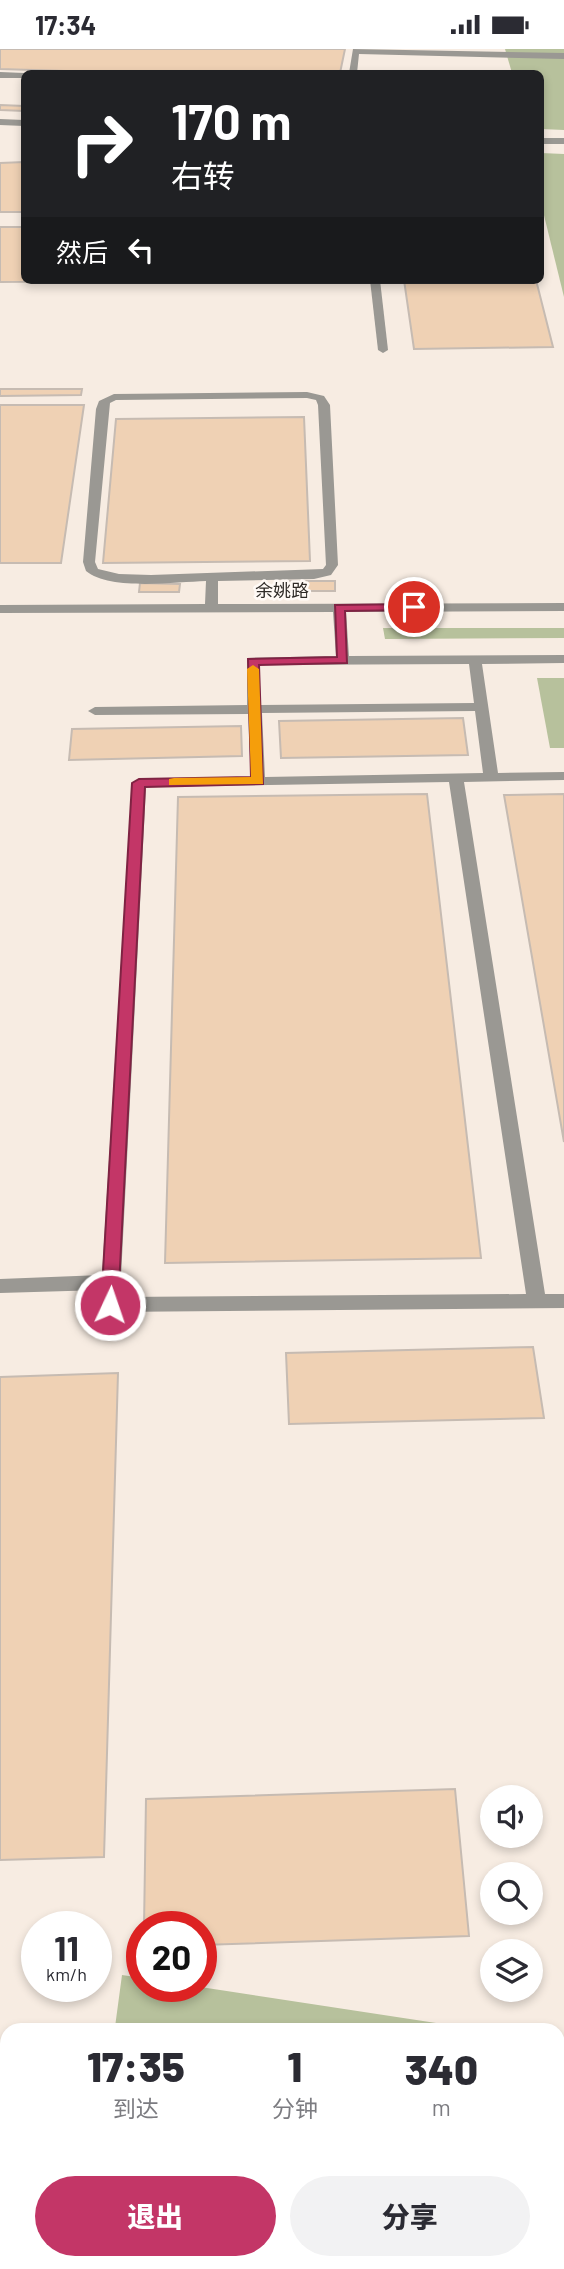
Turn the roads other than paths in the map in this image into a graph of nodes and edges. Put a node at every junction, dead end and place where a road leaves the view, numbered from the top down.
1 (355, 50) edge
2 (564, 56) edge
3 (353, 70) edge
4 (0, 75) edge
5 (21, 76) edge
6 (0, 122) edge
7 (21, 123) edge
8 (544, 141) edge
9 (564, 141) edge
10 (375, 284) edge
11 (383, 350) dead end
12 (212, 577) junction
13 (564, 607) edge
14 (211, 608) junction
15 (339, 608) junction
16 (0, 609) edge
17 (564, 659) edge
18 (343, 660) junction
19 (475, 660) junction
20 (482, 707) junction
21 (254, 709) junction
22 (95, 711) dead end
23 (564, 776) edge
24 (492, 777) junction
25 (456, 778) junction
26 (258, 781) junction
27 (111, 1282) junction
28 (0, 1286) edge
29 (537, 1301) junction
30 (564, 1301) edge

1 - 2 street
1 - 3 street
4 - 5 street
6 - 7 street
8 - 9 street
10 - 11 street
12 - 12 street
12 - 14 street
13 - 15 street, 余姚路
14 - 15 street, 余姚路
14 - 16 street, 余姚路
15 - 18 street
17 - 19 street
18 - 19 street
18 - 21 street
19 - 20 street
20 - 21 street
20 - 24 street
21 - 22 street
21 - 26 street
23 - 24 street
24 - 25 street
25 - 26 street
25 - 29 street
26 - 27 street
27 - 28 street
27 - 29 street
29 - 30 street

